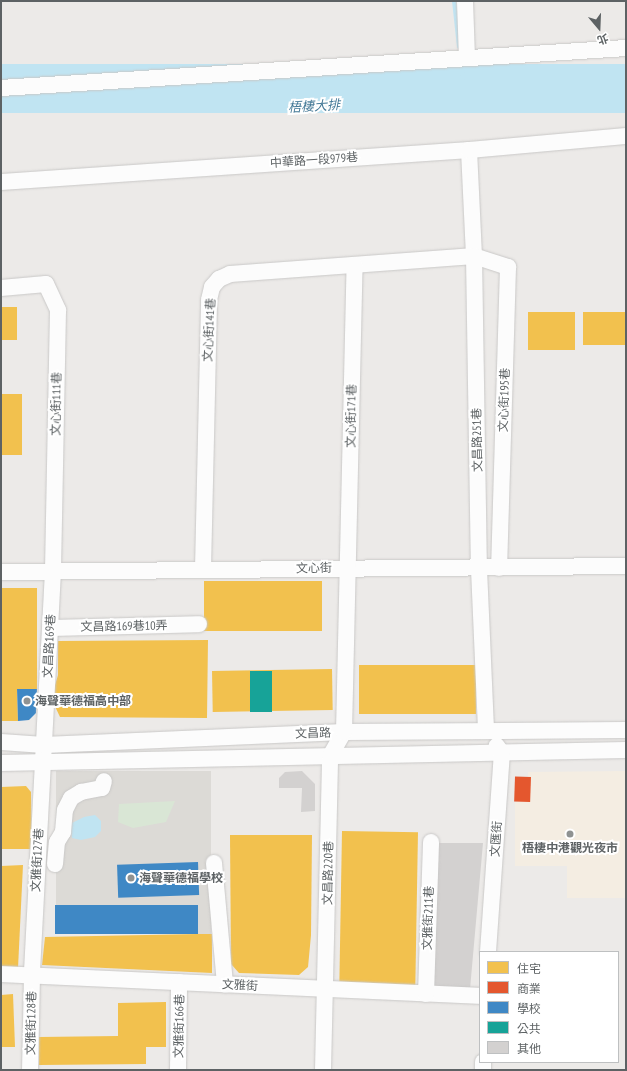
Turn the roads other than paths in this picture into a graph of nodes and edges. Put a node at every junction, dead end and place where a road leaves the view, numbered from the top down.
1 (465, 1) edge
2 (626, 48) edge
3 (467, 57) junction
4 (1, 88) edge
5 (626, 136) edge
6 (469, 150) junction
7 (1, 182) edge
8 (474, 256) junction
9 (355, 265) junction
10 (1, 288) edge
11 (626, 566) edge
12 (347, 567) junction
13 (499, 568) junction
14 (203, 569) junction
15 (479, 569) junction
16 (53, 571) junction
17 (1, 572) edge
18 (198, 624) dead end
19 (50, 628) junction
20 (486, 730) junction
21 (626, 730) edge
22 (344, 732) junction
23 (1, 742) edge
24 (44, 745) junction
25 (626, 750) edge
26 (502, 753) junction
27 (330, 756) junction
28 (1, 763) edge
29 (42, 763) junction
30 (104, 781) dead end
31 (431, 842) dead end
32 (214, 863) dead end
33 (55, 864) dead end
34 (488, 951) edge
35 (1, 974) edge
36 (32, 976) junction
37 (179, 982) junction
38 (225, 984) junction
39 (326, 989) junction
40 (426, 994) junction
41 (479, 996) edge
42 (30, 1070) edge
43 (178, 1070) edge
44 (323, 1070) edge

1 - 3 street
2 - 3 street
3 - 4 street
5 - 6 street, 中華路一段979巷
6 - 7 street, 中華路一段979巷
6 - 8 street, 文昌路251巷
8 - 9 street, 文心街141巷
8 - 13 street, 文心街195巷
8 - 15 street, 文昌路251巷
9 - 12 street, 文心街171巷
9 - 14 street, 文心街141巷
10 - 16 street, 文心街111巷
11 - 13 street, 文心街
12 - 14 street, 文心街
12 - 15 street, 文心街
12 - 22 street, 文心街171巷
13 - 15 street, 文心街
14 - 16 street, 文心街
15 - 20 street, 文昌路251巷
16 - 17 street, 文心街
16 - 19 street, 文昌路169巷
18 - 19 street, 文昌路169巷10弄
19 - 24 street, 文昌路169巷
20 - 21 street, 文昌路
20 - 22 street, 文昌路
20 - 26 street
22 - 24 street, 文昌路
22 - 27 street
23 - 24 street, 文昌路
24 - 29 street, 文雅街127巷
25 - 26 street, 文昌路
26 - 27 street, 文昌路
26 - 34 street, 文匯街
27 - 29 street, 文昌路
27 - 39 street, 文昌路220巷
28 - 29 street, 文昌路
29 - 36 street, 文雅街127巷
30 - 33 street
31 - 40 street, 文雅街211巷
32 - 38 street
35 - 36 street, 文雅街
36 - 37 street, 文雅街
36 - 42 street, 文雅街128巷
37 - 38 street, 文雅街
37 - 43 street, 文雅街166巷
38 - 39 street, 文雅街
39 - 40 street, 文雅街
39 - 44 street, 文昌路220巷
40 - 41 street, 文雅街

